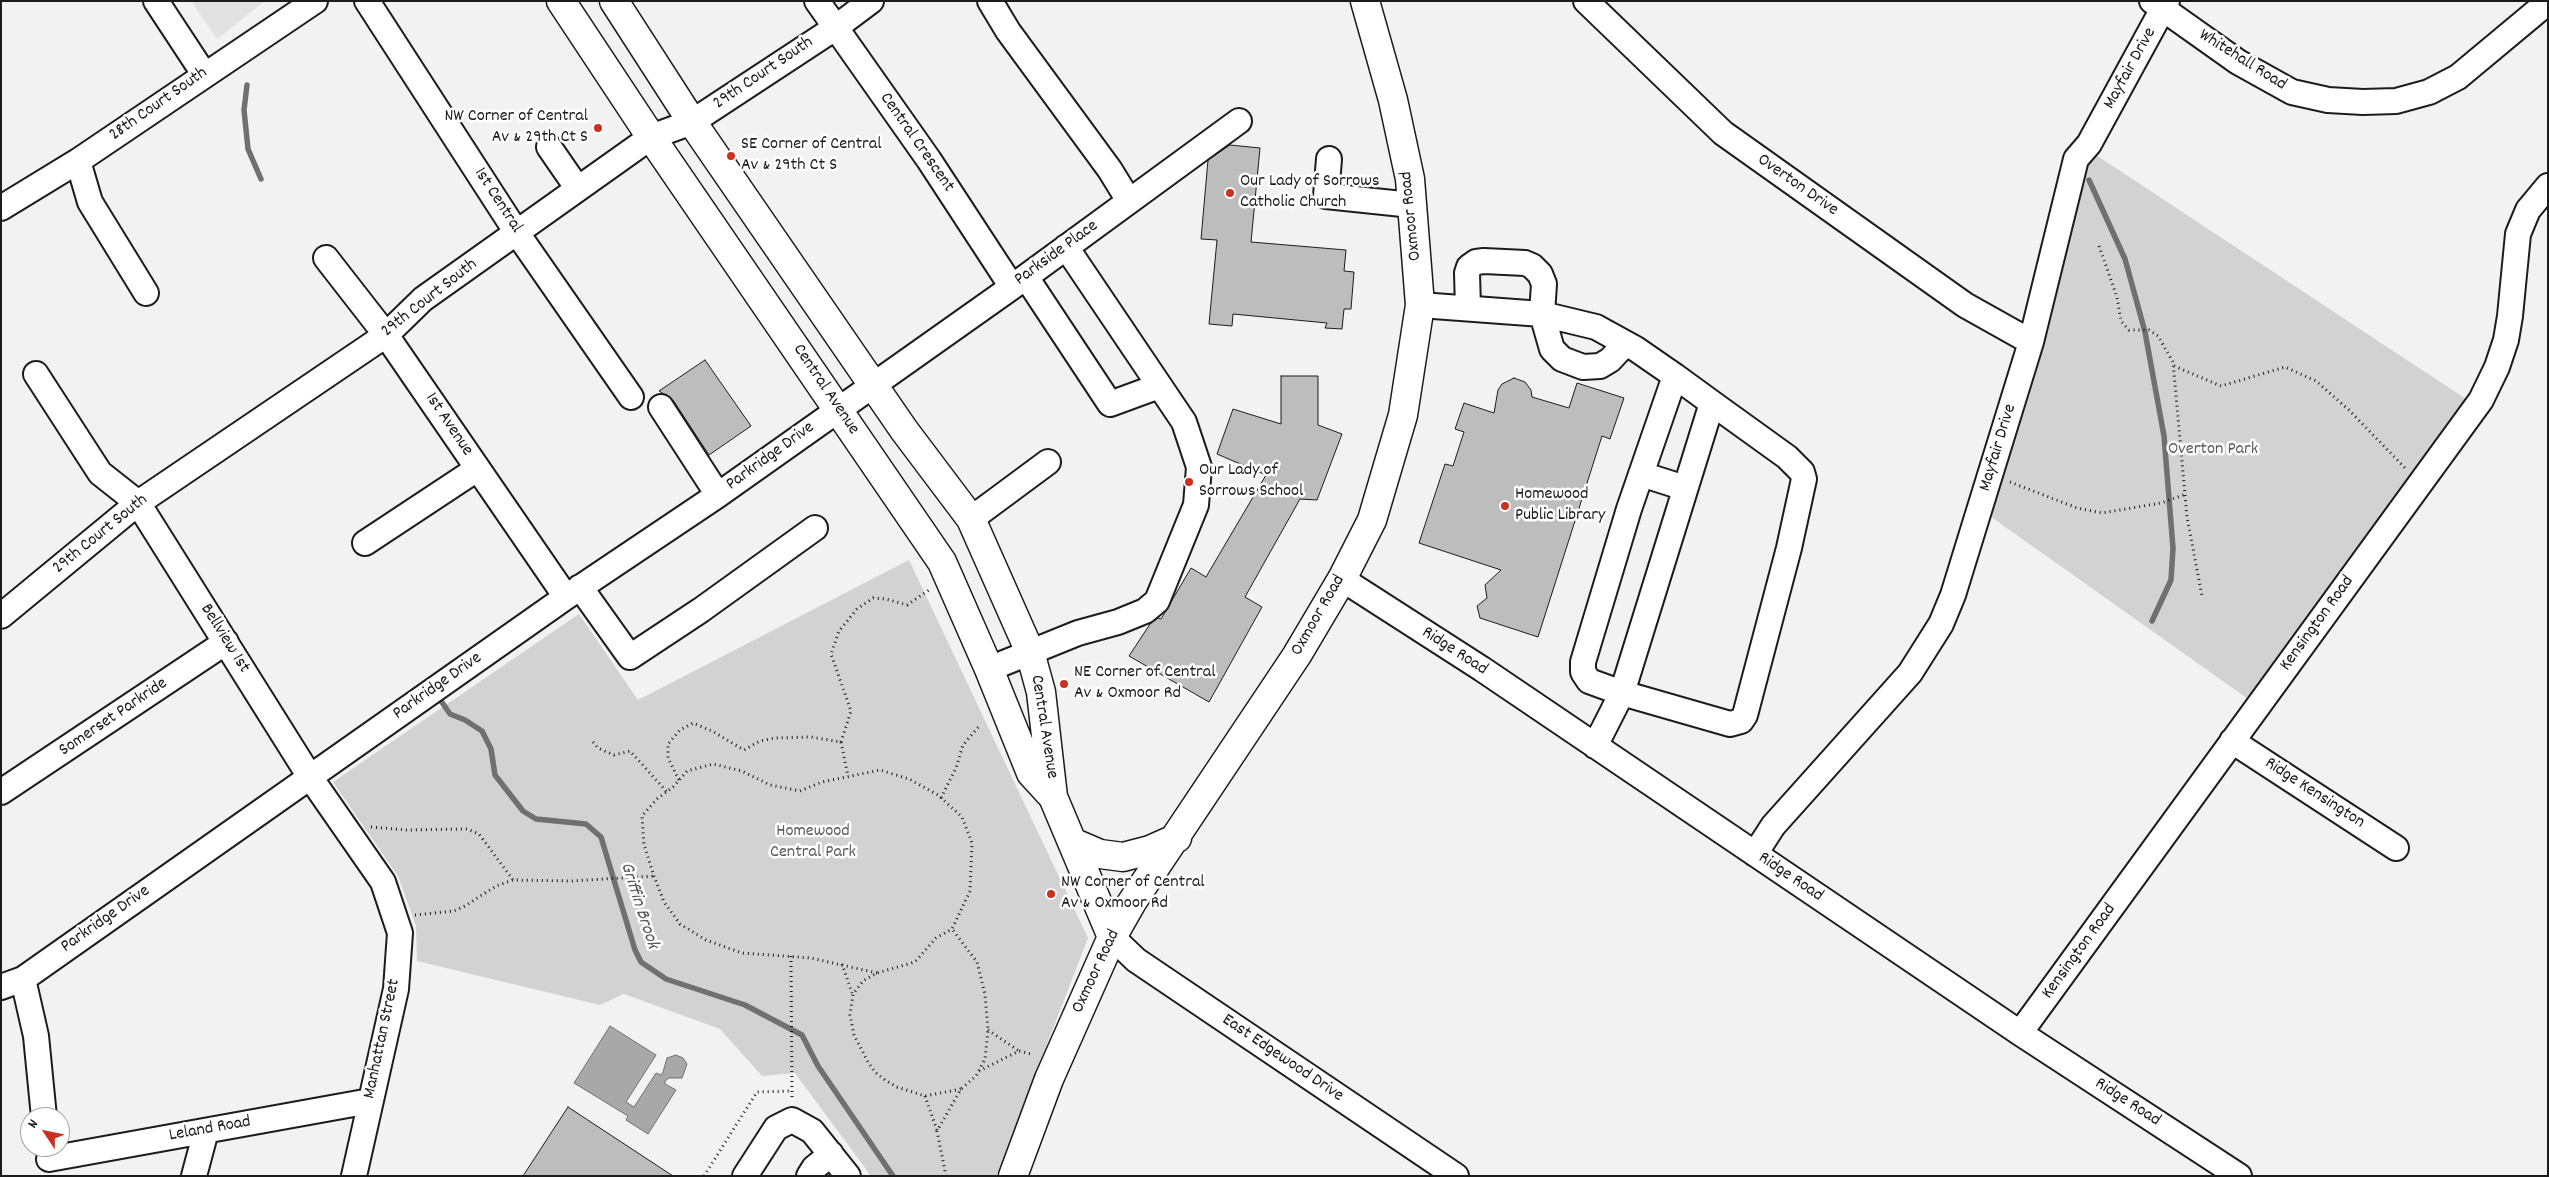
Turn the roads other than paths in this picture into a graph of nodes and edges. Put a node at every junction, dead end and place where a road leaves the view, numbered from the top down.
1 (156, 1) edge
2 (315, 1) edge
3 (366, 1) edge
4 (561, 1) edge
5 (614, 1) edge
6 (817, 1) edge
7 (871, 1) edge
8 (990, 1) edge
9 (1365, 1) edge
10 (1586, 1) edge
11 (2548, 2) edge
12 (2161, 4) edge
13 (835, 28) junction
14 (204, 74) junction
15 (1239, 121) dead end
16 (692, 122) junction
17 (651, 137) junction
18 (549, 148) dead end
19 (1329, 159) dead end
20 (78, 161) junction
21 (2548, 186) edge
22 (578, 189) junction
23 (1130, 201) junction
24 (1412, 205) junction
25 (1, 208) edge
26 (517, 233) junction
27 (1066, 247) junction
28 (326, 258) dead end
29 (1019, 282) junction
30 (146, 293) dead end
31 (1420, 305) junction
32 (1468, 308) junction
33 (1542, 314) junction
34 (386, 335) junction
35 (2031, 342) junction
36 (1625, 344) junction
37 (36, 374) dead end
38 (1675, 376) junction
39 (873, 384) junction
40 (1159, 386) junction
41 (631, 397) dead end
42 (1712, 403) junction
43 (661, 407) dead end
44 (838, 409) junction
45 (1048, 462) dead end
46 (477, 469) junction
47 (1641, 474) junction
48 (1685, 488) junction
49 (718, 495) junction
50 (138, 503) junction
51 (971, 520) junction
52 (815, 528) dead end
53 (365, 543) dead end
54 (1342, 579) junction
55 (573, 592) junction
56 (1, 616) edge
57 (226, 642) junction
58 (1030, 652) junction
59 (989, 669) junction
60 (1622, 693) junction
61 (2232, 741) junction
62 (1595, 746) junction
63 (310, 776) junction
64 (1, 792) edge
65 (1053, 797) junction
66 (1177, 838) junction
67 (1072, 842) junction
68 (2396, 848) dead end
69 (1755, 854) junction
70 (1112, 937) junction
71 (12, 983) edge
72 (2020, 1034) junction
73 (370, 1101) junction
74 (43, 1107) edge
75 (206, 1131) junction
76 (830, 1154) junction
77 (47, 1161) edge
78 (2224, 1172) edge
79 (194, 1176) edge
80 (354, 1176) edge
81 (745, 1176) edge
82 (808, 1176) edge
83 (848, 1176) edge
84 (1013, 1176) edge
85 (1456, 1176) edge

1 - 14 street
2 - 14 street, 28th Court South
3 - 26 street, 1st Central
4 - 17 main road, Central Avenue
5 - 16 main road, Central Avenue
6 - 13 street, Central Crescent
7 - 13 street, 29th Court South
8 - 23 street
9 - 24 main road, Oxmoor Road
10 - 35 street, Overton Drive
11 - 12 street, Whitehall Road
12 - 35 street, Mayfair Drive
13 - 16 street, 29th Court South
13 - 29 street, Central Crescent
14 - 20 street, 28th Court South
15 - 23 street, Parkside Place
16 - 17 street, 29th Court South
16 - 39 main road, Central Avenue
17 - 22 street, 29th Court South
17 - 44 main road, Central Avenue
18 - 22 street
19 - 24 street
20 - 25 street, 28th Court South
20 - 30 street
21 - 61 street, Kensington Road
22 - 26 street, 29th Court South
23 - 27 street, Parkside Place
24 - 31 main road, Oxmoor Road
26 - 34 street, 29th Court South
26 - 41 street, 1st Central
27 - 29 street, Parkside Place
27 - 40 street
28 - 34 street, 1st Avenue
29 - 39 street, Parkside Place
29 - 40 street, Central Crescent
31 - 32 street
31 - 54 main road, Oxmoor Road
32 - 33 street
32 - 33 street
33 - 36 street
33 - 36 street
34 - 46 street, 1st Avenue
34 - 50 street, 29th Court South
35 - 69 street, Mayfair Drive
36 - 38 street
37 - 50 street
38 - 42 street
38 - 47 street
39 - 44 street, Parkridge Drive
39 - 51 main road, Central Avenue
40 - 58 street
42 - 48 street
42 - 60 street
43 - 49 street
44 - 49 street, Parkridge Drive
44 - 59 main road, Central Avenue
45 - 51 street
46 - 53 street
46 - 55 street, 1st Avenue
47 - 48 street
47 - 60 street
48 - 60 street
49 - 55 street, Parkridge Drive
50 - 56 street, 29th Court South
50 - 57 street, Bellview 1st
51 - 58 main road, Central Avenue
52 - 55 street, 1st Avenue
54 - 62 street, Ridge Road
54 - 66 main road, Oxmoor Road
55 - 63 street, Parkridge Drive
57 - 63 street, Bellview 1st
57 - 64 street, Somerset Parkride
58 - 59 street
58 - 65 main road, Central Avenue
59 - 65 main road, Central Avenue
60 - 62 street
61 - 68 street, Ridge Kensington
61 - 72 street, Kensington Road
62 - 69 street, Ridge Road
63 - 71 street, Parkridge Drive
63 - 73 street, Manhattan Street
65 - 67 main road, Central Avenue
66 - 67 main road
66 - 70 main road, Oxmoor Road
67 - 70 main road, Central Avenue
69 - 72 street, Ridge Road
70 - 84 main road, Oxmoor Road
70 - 85 street, East Edgewood Drive
71 - 74 street
72 - 78 street, Ridge Road
73 - 75 street, Leland Road
73 - 80 street, Manhattan Street
75 - 77 street, Leland Road
75 - 79 street
76 - 81 street
76 - 82 street
76 - 83 street

